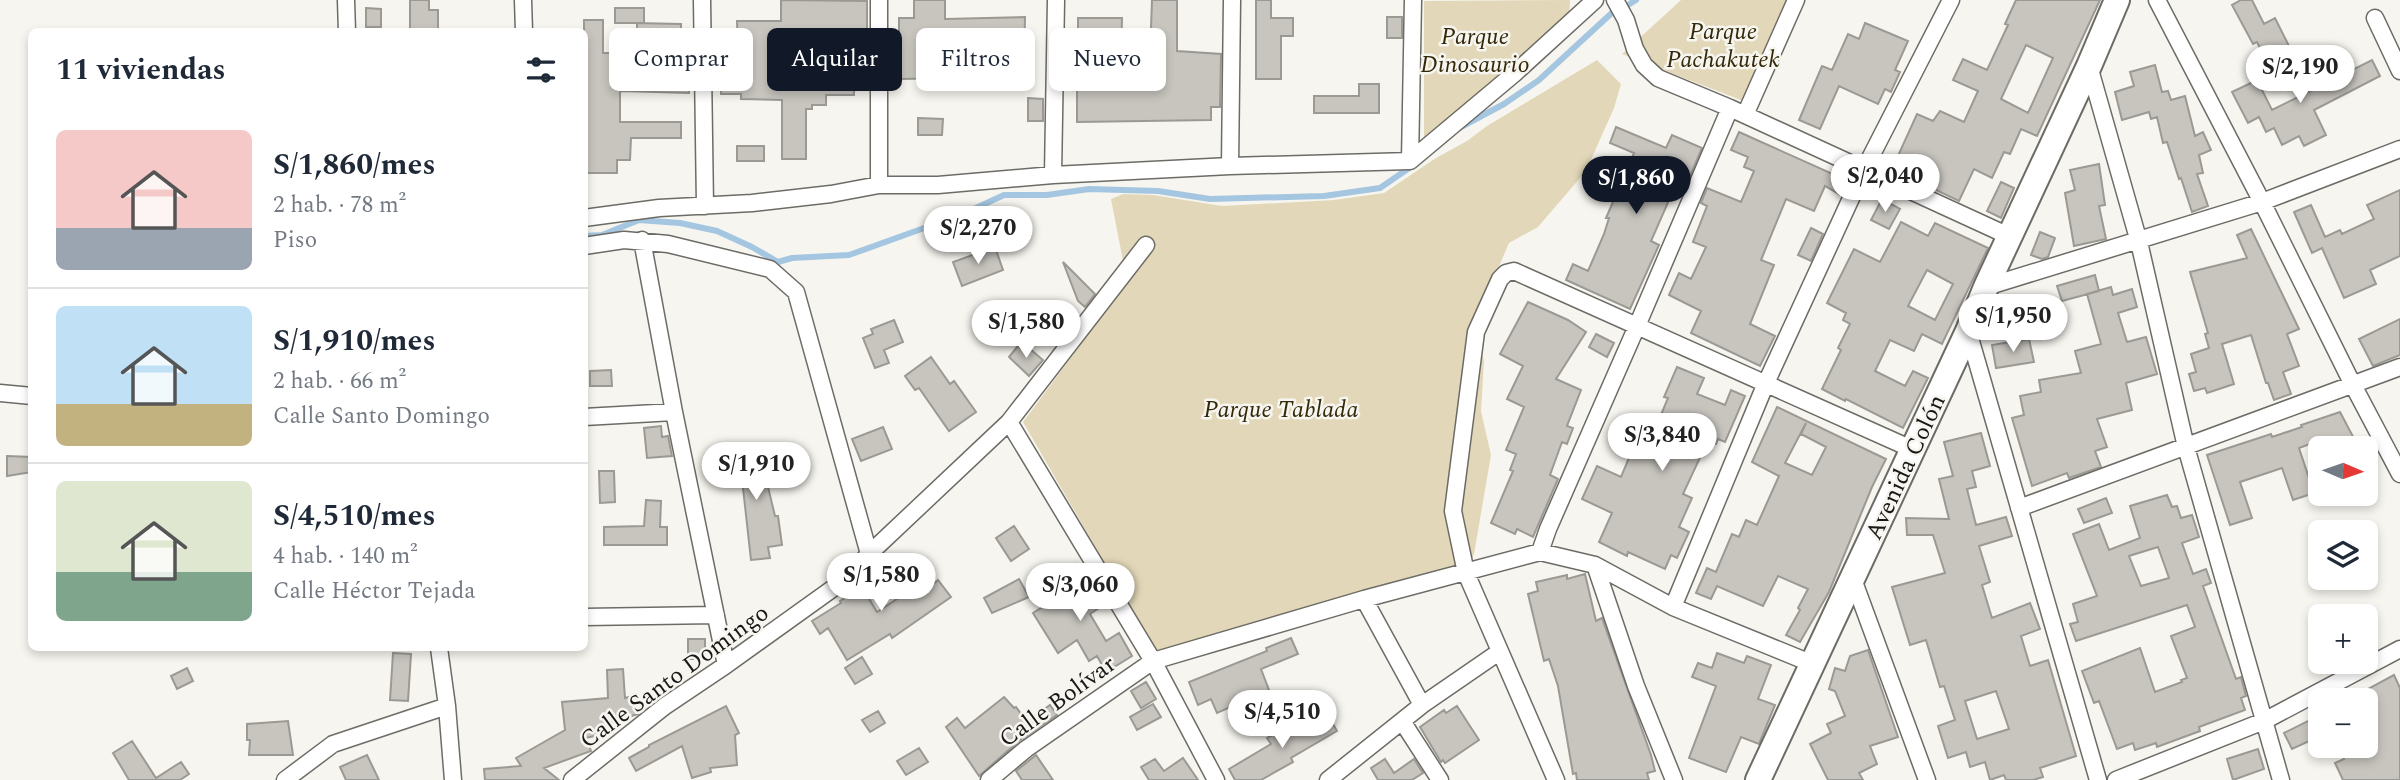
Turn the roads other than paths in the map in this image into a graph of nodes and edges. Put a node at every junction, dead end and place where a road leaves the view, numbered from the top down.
1 (346, 0) edge
2 (523, 0) edge
3 (702, 0) edge
4 (878, 0) edge
5 (1056, 0) edge
6 (1232, 0) edge
7 (1413, 0) edge
8 (1595, 0) edge
9 (1615, 0) edge
10 (1796, 0) edge
11 (1951, 0) edge
12 (2117, 0) edge
13 (2157, 0) edge
14 (2375, 18) dead end
15 (347, 28) edge
16 (524, 28) edge
17 (2089, 66) junction
18 (2400, 71) edge
19 (1738, 112) junction
20 (2400, 149) edge
21 (1410, 161) junction
22 (1230, 166) junction
23 (1864, 170) junction
24 (1053, 176) junction
25 (879, 185) junction
26 (2262, 202) junction
27 (705, 206) junction
28 (588, 217) edge
29 (2011, 237) junction
30 (642, 240) junction
31 (2139, 242) junction
32 (588, 245) edge
33 (1146, 245) dead end
34 (1986, 287) junction
35 (1637, 326) junction
36 (1968, 331) junction
37 (2400, 367) edge
38 (1766, 383) junction
39 (2353, 385) junction
40 (0, 393) edge
41 (28, 396) edge
42 (674, 412) junction
43 (588, 417) edge
44 (1009, 422) junction
45 (2186, 447) junction
46 (1914, 450) junction
47 (2400, 474) edge
48 (2019, 508) junction
49 (1540, 552) junction
50 (869, 554) junction
51 (1595, 565) junction
52 (1466, 573) junction
53 (1853, 579) junction
54 (1364, 599) junction
55 (1674, 607) junction
56 (716, 615) junction
57 (588, 617) edge
58 (2400, 649) edge
59 (439, 651) edge
60 (1499, 652) junction
61 (1153, 661) junction
62 (1813, 664) junction
63 (726, 665) junction
64 (1422, 705) junction
65 (447, 706) junction
66 (1402, 721) junction
67 (2264, 721) junction
68 (285, 780) edge
69 (453, 780) edge
70 (572, 780) edge
71 (989, 780) edge
72 (1216, 780) edge
73 (1328, 780) edge
74 (1440, 780) edge
75 (1556, 780) edge
76 (1674, 780) edge
77 (1758, 780) edge
78 (1927, 780) edge
79 (2098, 780) edge
80 (2116, 780) edge
81 (2281, 780) edge

1 - 15 street
2 - 16 street
3 - 27 street
4 - 25 street
5 - 24 street
6 - 22 street
7 - 21 street
8 - 21 street
9 - 19 street
10 - 19 street
11 - 23 street
12 - 17 main road, Avenida Colón
13 - 26 street
14 - 18 street
17 - 29 main road, Avenida Colón
17 - 31 street
19 - 23 street
19 - 35 street
20 - 26 street
21 - 22 street
22 - 24 street
23 - 29 street
23 - 38 street
24 - 25 street
25 - 27 street
26 - 31 street
26 - 39 street
27 - 28 street
29 - 34 main road, Avenida Colón
30 - 32 street
30 - 42 street
30 - 50 street
31 - 34 street
31 - 45 street
33 - 44 street, Calle Santo Domingo
34 - 36 main road, Avenida Colón
35 - 38 street
35 - 49 street
35 - 52 street
36 - 46 main road, Avenida Colón
36 - 48 street
37 - 39 street
38 - 46 street
38 - 55 street
39 - 45 street
39 - 47 street
40 - 41 street
42 - 43 street
42 - 56 street
44 - 50 street, Calle Santo Domingo
44 - 61 street
45 - 48 street
45 - 67 street
46 - 53 main road, Avenida Colón
48 - 79 street
49 - 51 street
49 - 52 street, Calle Bolívar
50 - 63 street, Calle Santo Domingo
51 - 55 street
51 - 76 street
52 - 54 street, Calle Bolívar
52 - 60 street
53 - 62 main road, Avenida Colón
53 - 78 street
54 - 61 street, Calle Bolívar
54 - 64 street
55 - 62 street
56 - 57 street
56 - 63 street
58 - 67 street
59 - 65 street
60 - 64 street
60 - 75 street
61 - 71 street, Calle Bolívar
61 - 72 street
62 - 77 main road, Avenida Colón
63 - 70 street, Calle Santo Domingo
64 - 66 street
65 - 68 street
65 - 69 street
66 - 73 street
66 - 74 street
67 - 80 street
67 - 81 street

